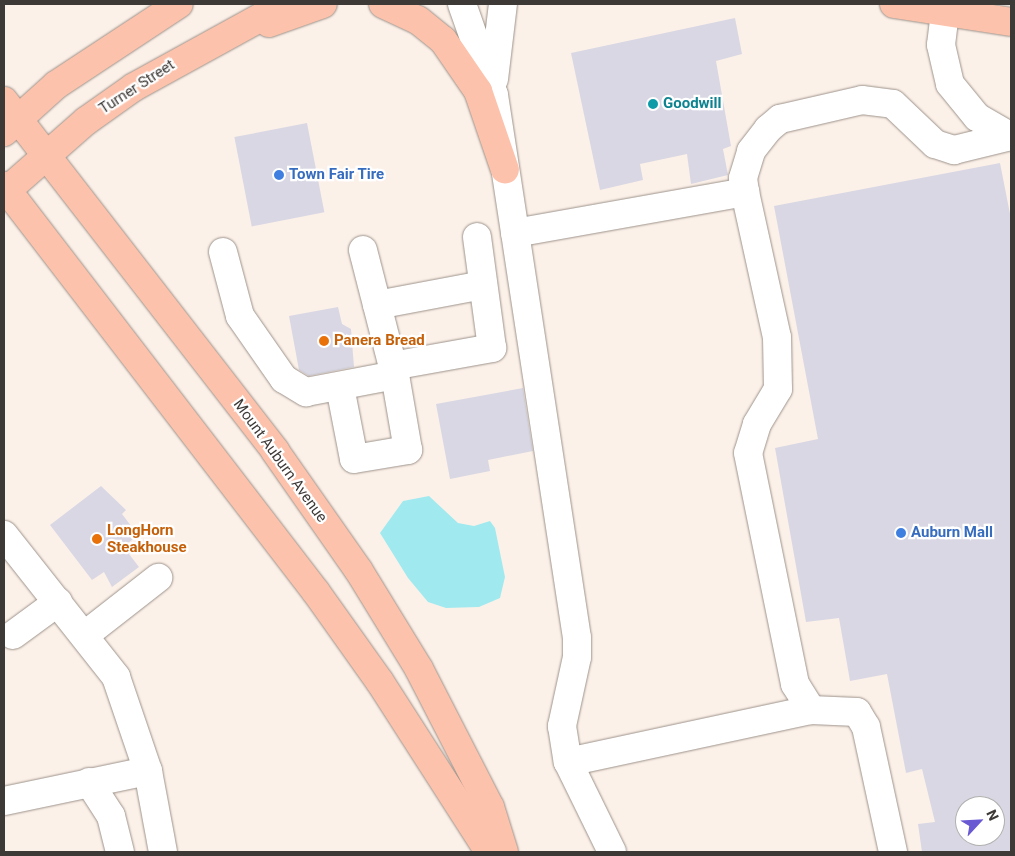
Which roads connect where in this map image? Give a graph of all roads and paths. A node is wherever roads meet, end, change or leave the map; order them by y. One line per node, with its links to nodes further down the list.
1 (179, 4): 12 (main road)
2 (285, 4): 10 (main road, Turner Street)
3 (323, 4): 10 (main road)
4 (383, 4): 15 (main road)
5 (462, 4): 11 (street)
6 (504, 4): 11 (street)
7 (894, 4): 8 (main road)
8 (945, 8): 9 (main road); 13 (street)
9 (1011, 22)
10 (184, 57): 14 (main road, Turner Street)
11 (494, 96): 15 (street)
12 (9, 118): 14 (main road, Mount Auburn Avenue)
13 (1011, 137): 17 (street)
14 (46, 156): 16 (main road, Turner Street); 39 (main road, Mount Auburn Avenue)
15 (505, 170): 18 (street)
16 (5, 190): 38 (main road)
17 (745, 192): 18 (street); 31 (street)
18 (515, 233): 32 (street)
19 (476, 237): 22 (street)
20 (363, 250): 23 (street)
21 (223, 252): 25 (street)
22 (483, 285): 23 (street); 24 (street)
23 (377, 306): 24 (street)
24 (393, 370): 25 (street); 25 (street)
25 (341, 394)
26 (4, 535): 28 (street)
27 (158, 578): 30 (street)
28 (58, 602): 29 (street); 30 (street)
29 (14, 635)
30 (85, 635): 33 (street)
31 (810, 710): 32 (street); 41 (street)
32 (568, 762): 40 (street)
33 (148, 771): 34 (street); 37 (street)
34 (90, 782): 35 (street); 36 (street)
35 (4, 801)
36 (120, 852)
37 (163, 852)
38 (489, 852)
39 (504, 852)
40 (612, 852)
41 (893, 852)

